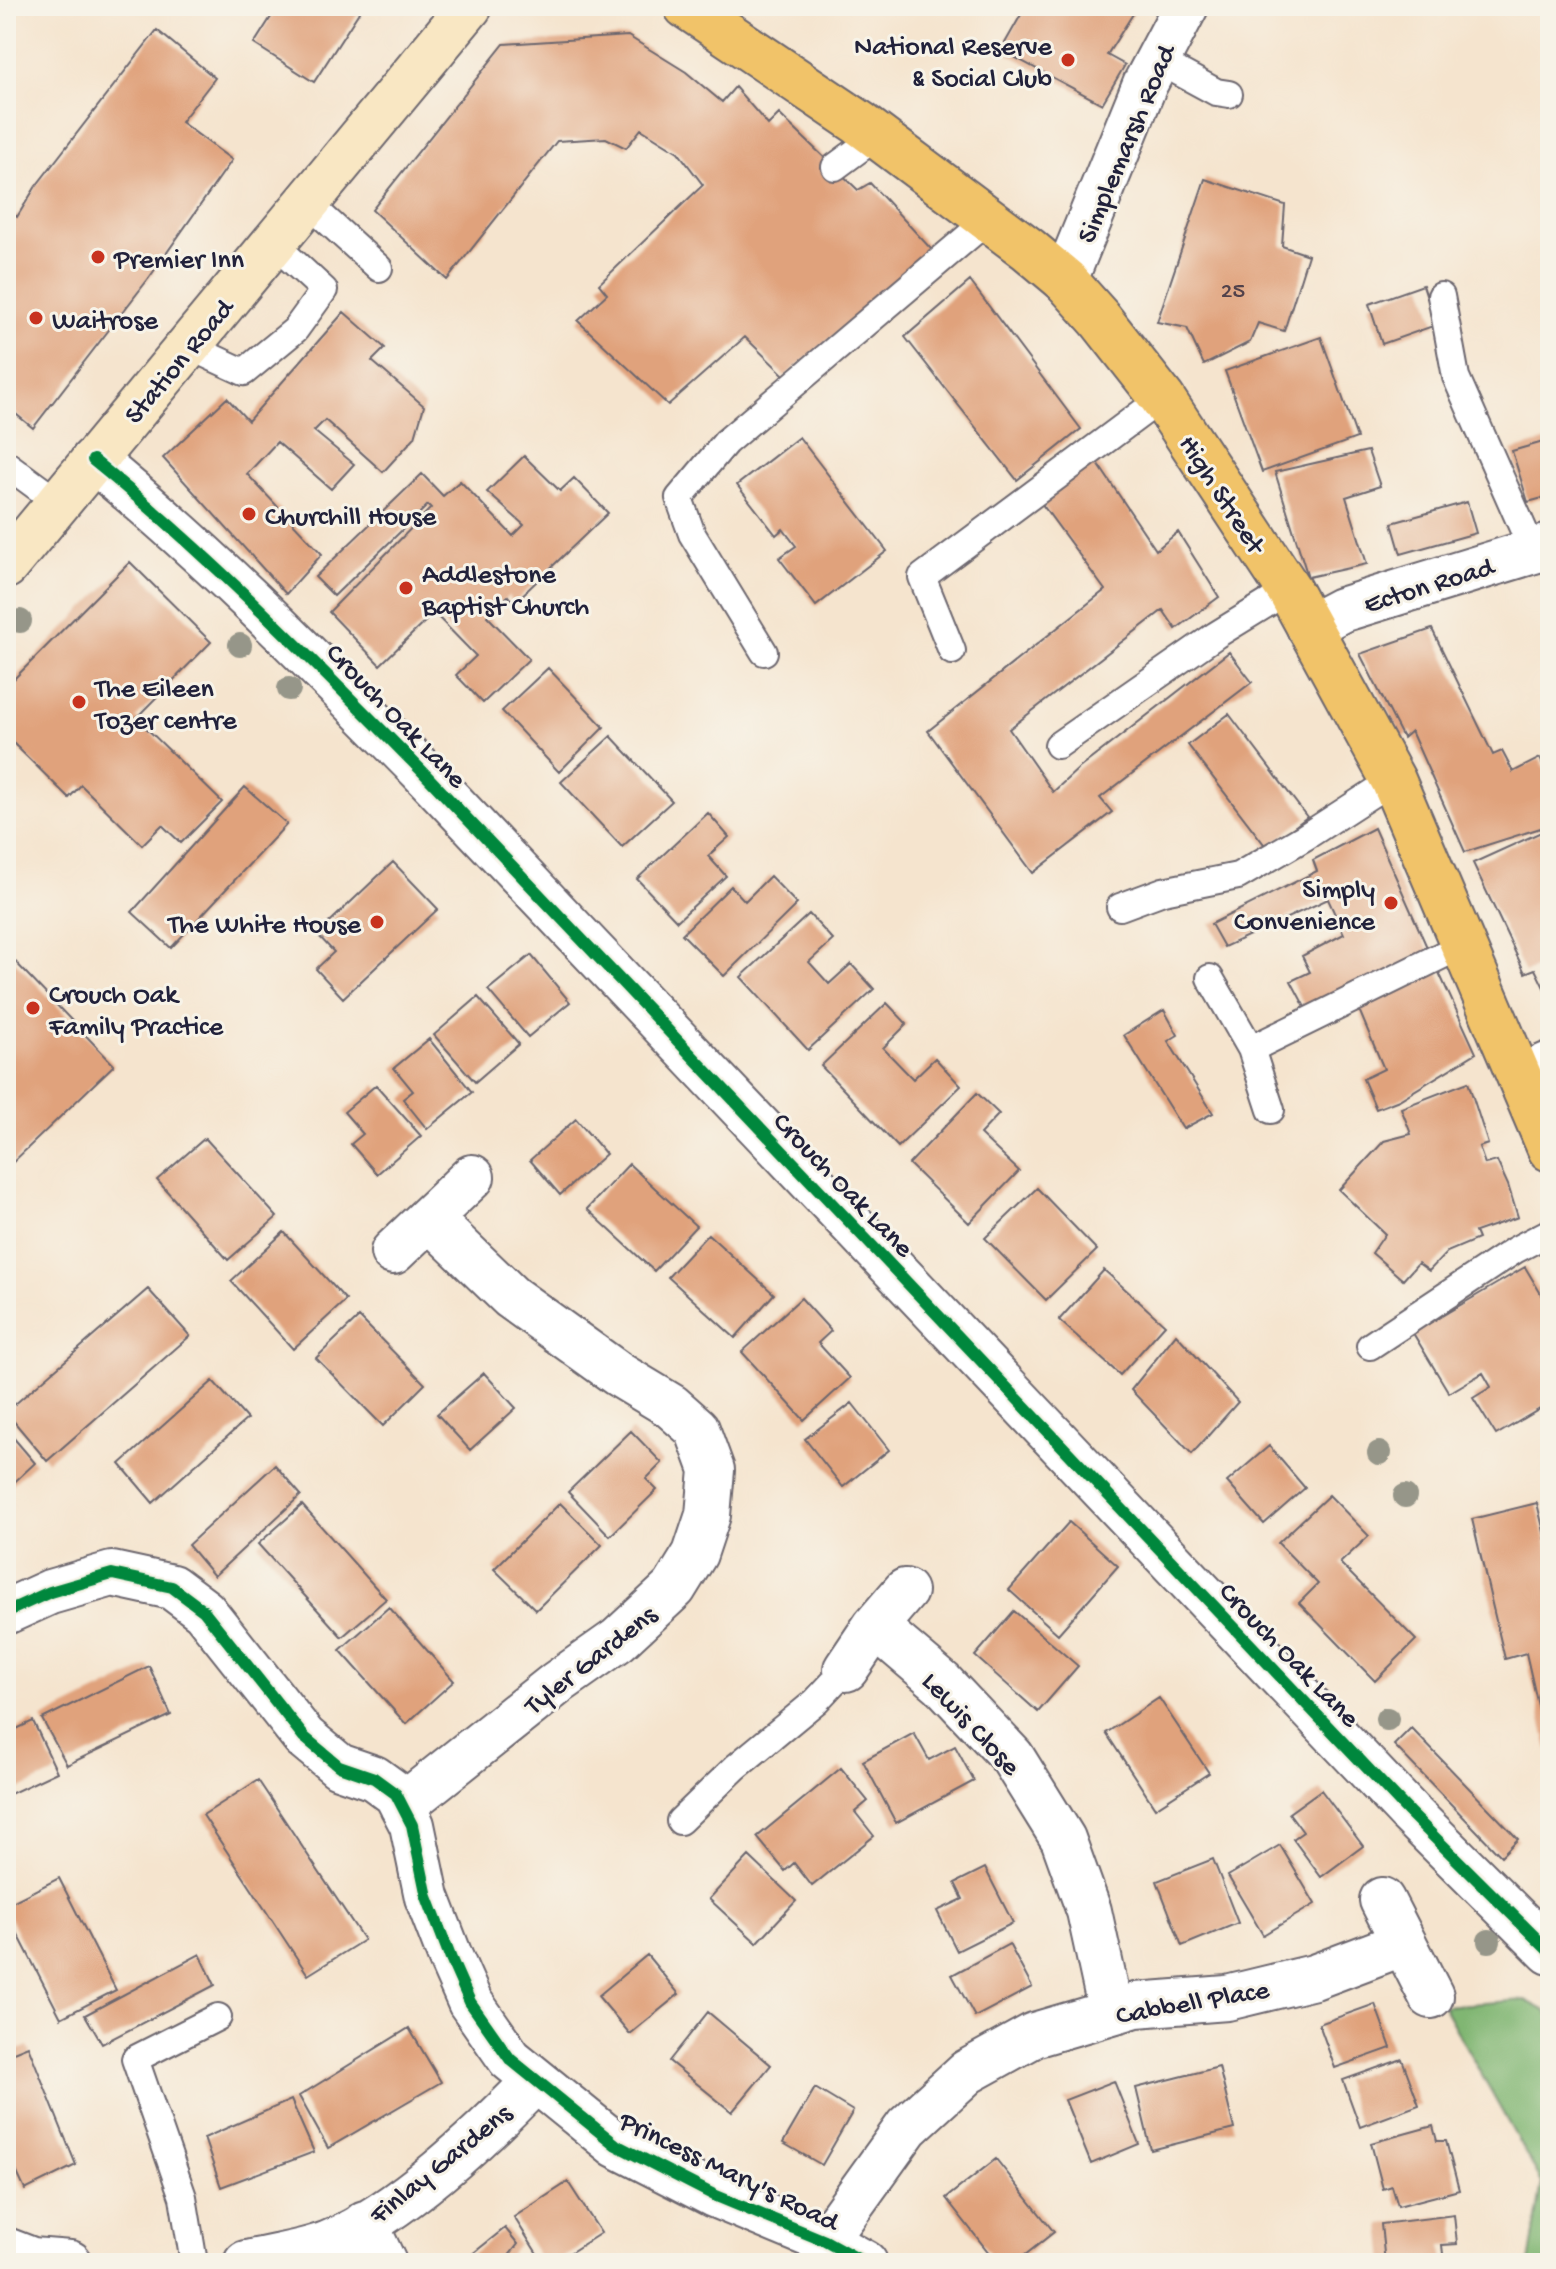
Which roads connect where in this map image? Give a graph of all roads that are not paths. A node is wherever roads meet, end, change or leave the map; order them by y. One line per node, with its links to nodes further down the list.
1 (470, 6): 8 (main road, Station Road)
2 (686, 6): 6 (main road, High Street)
3 (1186, 6): 4 (street, Simplemarsh Road)
4 (1157, 60): 5 (lane); 12 (street, Simplemarsh Road)
5 (1229, 94)
6 (877, 136): 7 (lane); 9 (main road, High Street)
7 (835, 167)
8 (308, 203): 10 (main road, Station Road); 11 (lane)
9 (989, 219): 12 (main road, High Street); 23 (lane)
10 (274, 244): 14 (main road, Station Road); 14 (lane)
11 (379, 268)
12 (1065, 280): 15 (main road, High Street)
13 (1441, 296): 19 (lane)
14 (188, 346): 16 (main road, Station Road)
15 (1162, 398): 21 (main road, High Street); 22 (lane)
16 (93, 460): 18 (main road, Station Road); 46 (street, Crouch Oak Lane)
17 (6, 464): 18 (lane)
18 (59, 503): 20 (main road, Station Road)
19 (1544, 551): 21 (street, Ecton Road)
20 (6, 566)
21 (1299, 609): 24 (lane); 25 (main road, High Street)
22 (952, 651)
23 (764, 652)
24 (1058, 745)
25 (1393, 780): 26 (lane); 27 (main road, High Street)
26 (1120, 907)
27 (1463, 945): 29 (lane); 30 (main road, High Street)
28 (1210, 978): 29 (lane)
29 (1251, 1049): 31 (lane)
30 (1535, 1070): 32 (main road, High Street)
31 (1271, 1110)
32 (1550, 1149)
33 (472, 1177): 34 (street)
34 (429, 1218): 36 (street); 42 (street, Tyler Gardens)
35 (1550, 1232): 37 (lane)
36 (393, 1252)
37 (1370, 1346)
38 (905, 1591): 40 (street)
39 (6, 1612): 42 (street, Princess Mary's Road)
40 (875, 1626): 41 (street); 48 (street, Lewis Close)
41 (846, 1669): 43 (lane)
42 (402, 1806): 50 (street, Princess Mary's Road)
43 (680, 1821)
44 (1382, 1900): 45 (street)
45 (1404, 1943): 47 (street); 48 (street, Cabbell Place)
46 (1550, 1952)
47 (1431, 1996)
48 (1111, 2012): 52 (street, Cabbell Place)
49 (218, 2017): 55 (lane)
50 (535, 2081): 51 (street, Finlay Gardens); 52 (street, Princess Mary's Road)
51 (365, 2223): 56 (street, Finlay Gardens); 57 (street)
52 (825, 2241): 58 (street, Princess Mary's Road)
53 (6, 2250): 54 (street)
54 (70, 2263)
55 (194, 2263)
56 (246, 2263)
57 (384, 2263)
58 (865, 2263)

